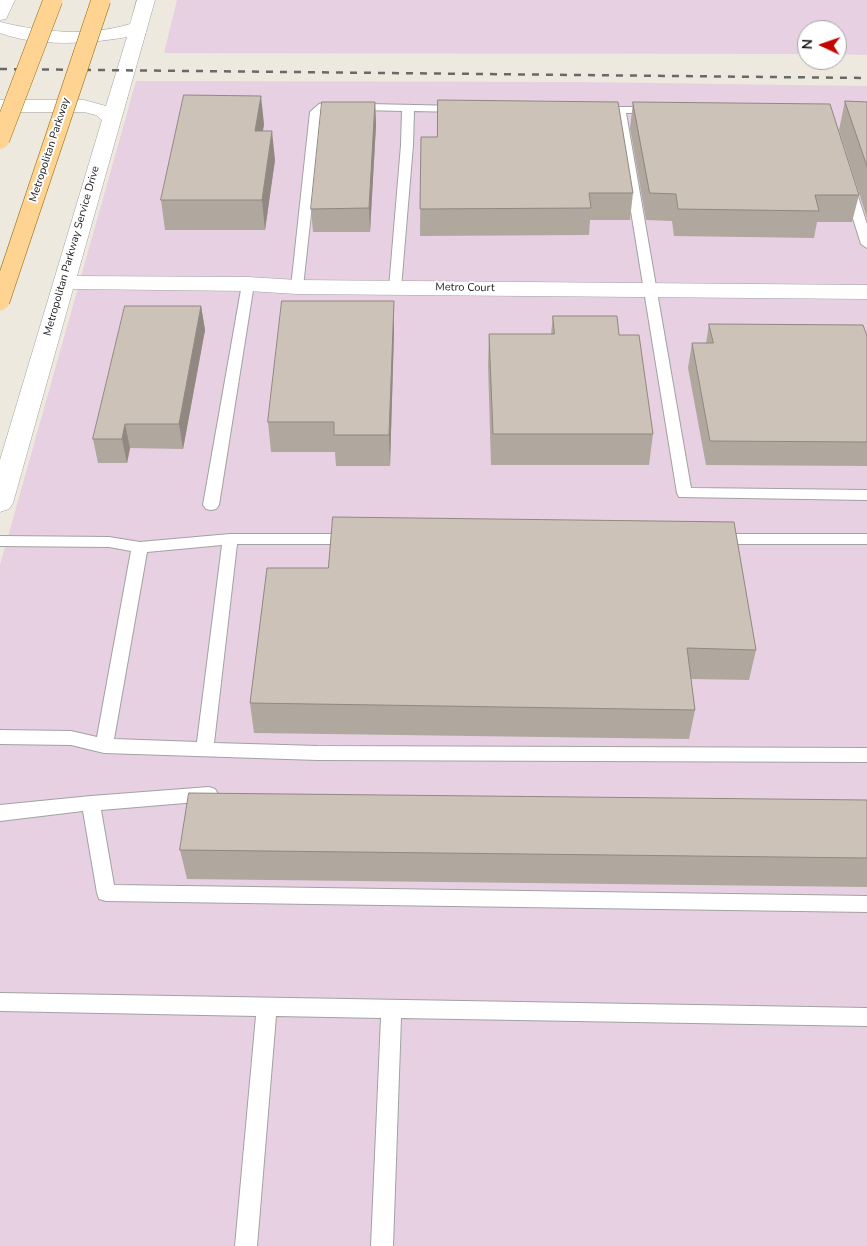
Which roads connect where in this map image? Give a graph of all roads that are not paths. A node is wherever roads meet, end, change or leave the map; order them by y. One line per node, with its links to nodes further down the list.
1 (53, 0): 13 (main road, bridge)
2 (101, 0): 22 (main road, Metropolitan Parkway, bridge)
3 (146, 0): 5 (street, Metropolitan Parkway Service Drive)
4 (1, 13): 5 (street)
5 (137, 28): 12 (street, Metropolitan Parkway Service Drive)
6 (0, 106): 12 (street)
7 (408, 108): 8 (lane); 18 (lane); 19 (lane)
8 (472, 109)
9 (583, 110): 10 (lane)
10 (620, 110): 11 (lane); 20 (lane)
11 (661, 110)
12 (110, 118): 16 (street, Metropolitan Parkway Service Drive)
13 (0, 139)
14 (847, 179): 15 (lane)
15 (867, 244)
16 (63, 282): 17 (street, Metro Court); 24 (street, Metropolitan Parkway Service Drive)
17 (248, 284): 18 (street, Metro Court); 25 (lane)
18 (297, 287): 19 (street, Metro Court)
19 (396, 288): 20 (street, Metro Court)
20 (650, 290): 21 (street, Metro Court); 23 (lane)
21 (867, 292)
22 (0, 301)
23 (867, 495)
24 (0, 503)
25 (212, 505)
26 (369, 539): 29 (lane)
27 (698, 539): 28 (lane)
28 (867, 539)
29 (230, 540): 31 (lane); 34 (lane)
30 (0, 541): 31 (lane)
31 (140, 547): 33 (lane)
32 (0, 737): 33 (lane)
33 (104, 746): 34 (lane)
34 (205, 750): 35 (lane)
35 (867, 755)
36 (231, 795): 37 (lane)
37 (91, 803): 38 (lane); 39 (lane)
38 (0, 813)
39 (867, 904)
40 (0, 1002): 41 (lane)
41 (267, 1006): 42 (lane); 44 (lane)
42 (391, 1009): 43 (lane); 45 (lane)
43 (867, 1017)
44 (246, 1246)
45 (382, 1246)

